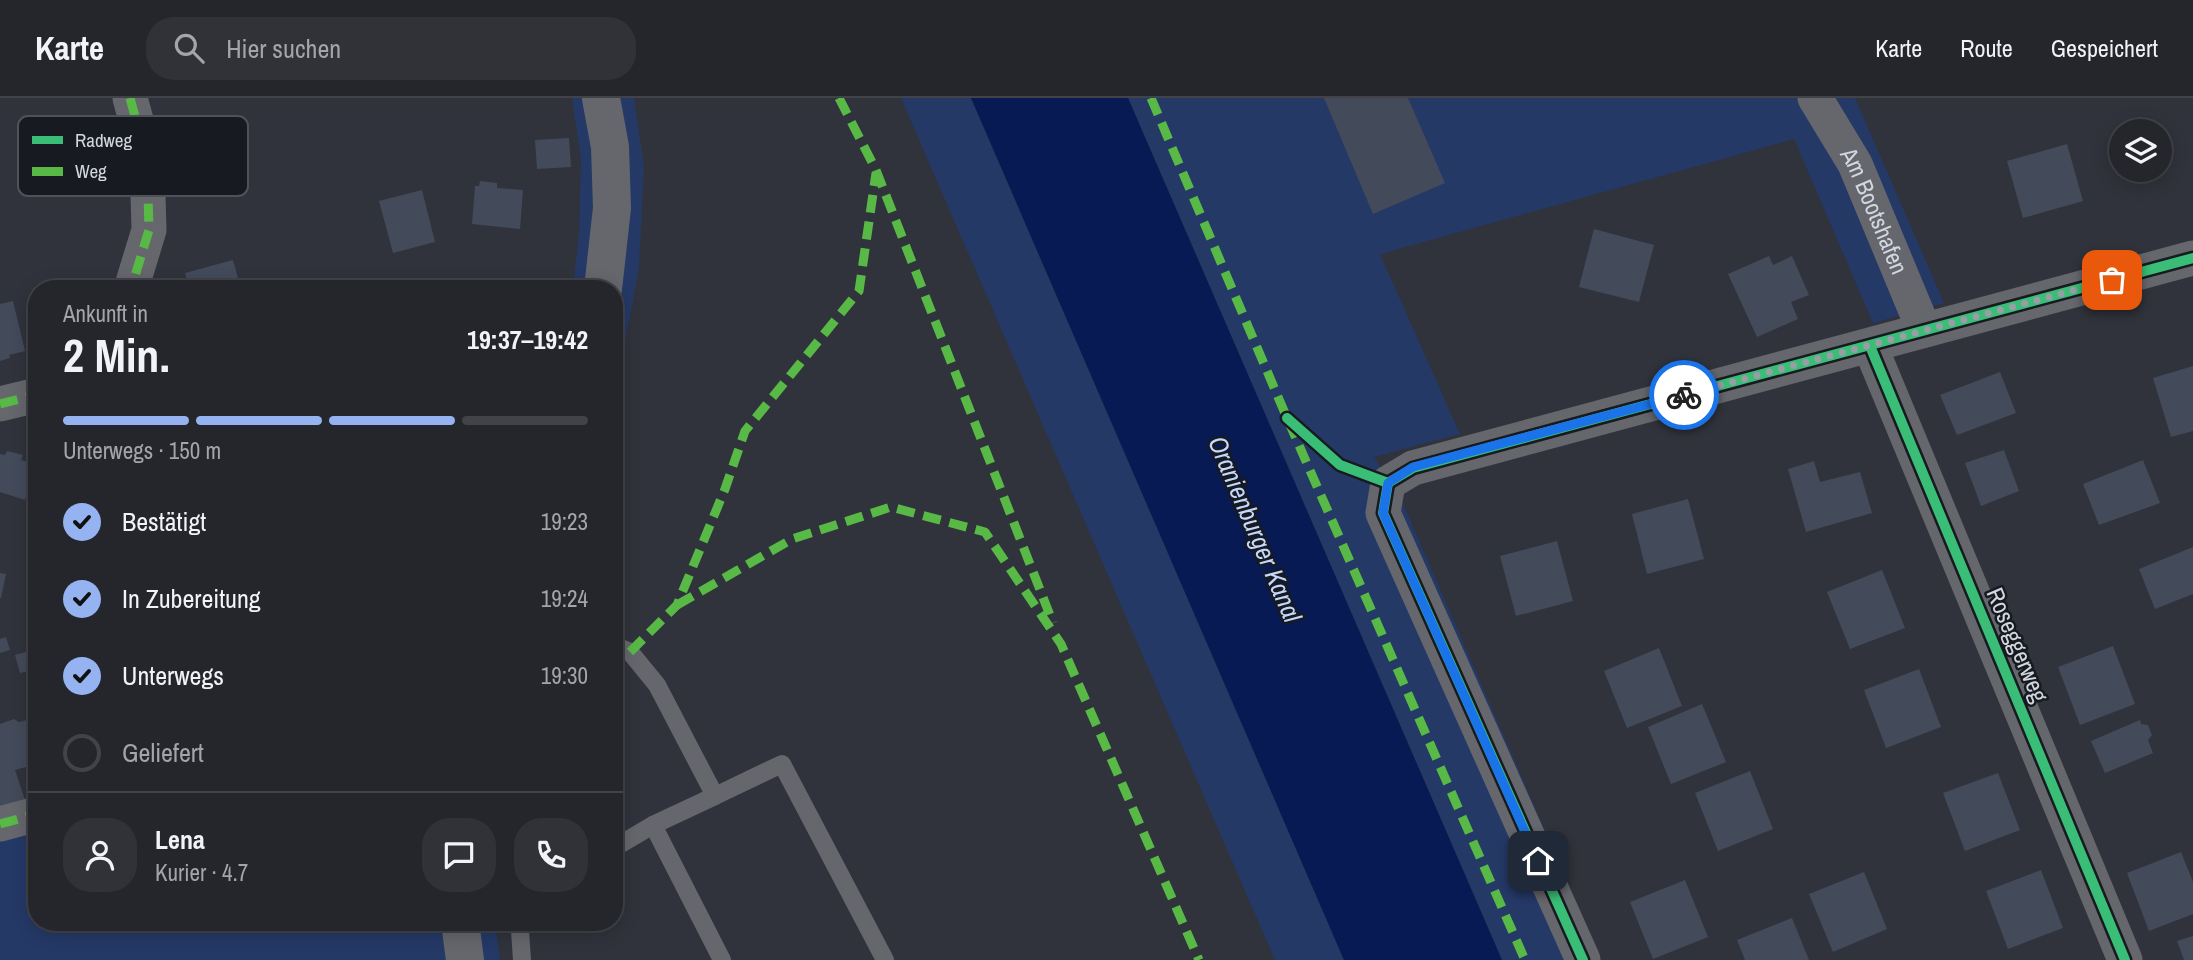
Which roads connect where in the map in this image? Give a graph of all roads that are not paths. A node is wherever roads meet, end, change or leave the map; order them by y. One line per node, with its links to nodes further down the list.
1 (130, 98): 4 (street)
2 (601, 98): 8 (street)
3 (1815, 98): 9 (street, Am Bootshafen)
4 (135, 116)
5 (148, 196): 7 (street)
6 (2193, 258): 9 (street)
7 (134, 280)
8 (604, 280)
9 (1924, 330): 10 (street)
10 (1870, 346): 25 (street); 26 (street, Roseggerweg)
11 (28, 397): 12 (street)
12 (0, 404)
13 (623, 649): 14 (lane)
14 (715, 796): 17 (lane); 24 (lane)
15 (28, 816): 16 (street)
16 (0, 824)
17 (653, 825): 18 (lane); 23 (lane)
18 (623, 843)
19 (461, 931): 21 (street)
20 (520, 931): 22 (lane)
21 (465, 960)
22 (522, 960)
23 (722, 960)
24 (885, 960)
25 (1583, 960)
26 (2125, 960)

